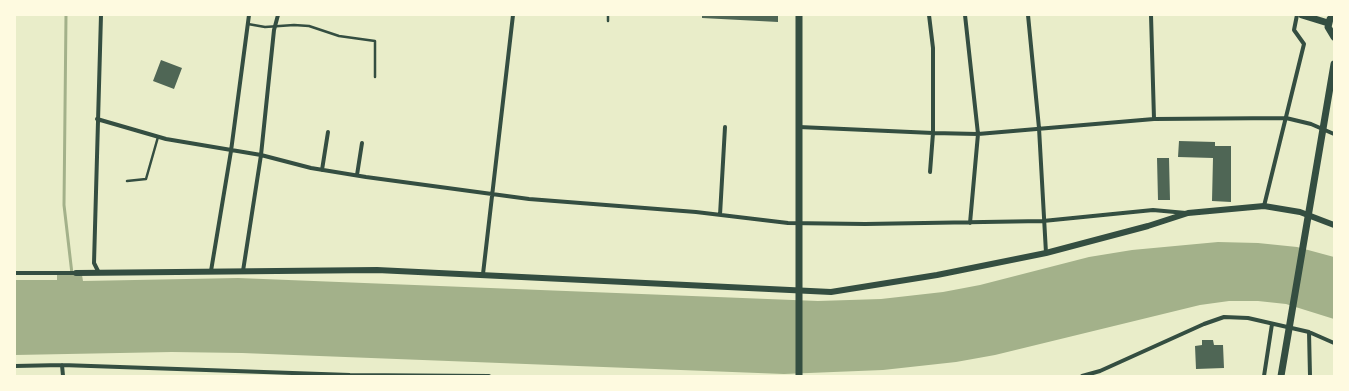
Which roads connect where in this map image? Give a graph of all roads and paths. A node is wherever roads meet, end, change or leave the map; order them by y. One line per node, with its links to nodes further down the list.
1 (101, 15): 22 (street)
2 (249, 15): 16 (street)
3 (278, 15): 17 (street)
4 (513, 15): 39 (street)
5 (608, 15): 14 (lane)
6 (799, 15): 25 (main road)
7 (929, 15): 28 (street)
8 (965, 15): 29 (street)
9 (1028, 15): 26 (street)
10 (1151, 15): 23 (street)
11 (1297, 15): 21 (street)
12 (1302, 15): 15 (main road)
13 (1334, 16): 15 (main road)
14 (608, 21)
15 (1328, 23): 18 (main road)
16 (248, 24): 17 (lane); 33 (street)
17 (275, 26): 20 (lane); 34 (street)
18 (1334, 38)
19 (1334, 64): 70 (main road)
20 (375, 77)
21 (1286, 118): 23 (street); 30 (street); 40 (street)
22 (97, 119): 31 (street); 51 (street)
23 (1154, 119): 26 (street)
24 (725, 127): 42 (street)
25 (799, 127): 28 (street); 67 (main road)
26 (1039, 128): 29 (street); 43 (street)
27 (328, 132): 35 (street)
28 (933, 133): 29 (street); 36 (street)
29 (978, 134): 44 (street)
30 (1334, 134)
31 (158, 137): 33 (street); 38 (lane)
32 (362, 143): 37 (street)
33 (231, 151): 34 (street); 47 (street)
34 (261, 155): 35 (street); 48 (street)
35 (322, 170): 37 (street)
36 (930, 172)
37 (357, 176): 39 (street)
38 (127, 181)
39 (493, 194): 42 (street); 52 (street)
40 (1264, 206): 41 (street); 45 (street)
41 (1188, 213): 43 (street); 46 (street)
42 (720, 215): 44 (street)
43 (1043, 221): 44 (street); 46 (street)
44 (970, 223)
45 (1334, 225)
46 (1046, 253): 52 (street)
47 (211, 271): 48 (street); 51 (street)
48 (242, 271): 52 (street)
49 (15, 273): 50 (street)
50 (76, 273): 51 (street)
51 (99, 273)
52 (483, 274)
53 (1272, 324): 54 (street); 68 (street); 69 (street)
54 (1309, 332): 55 (street); 71 (street)
55 (1334, 343)
56 (62, 365): 57 (street); 58 (street); 64 (street)
57 (15, 366)
58 (192, 370): 59 (street); 65 (street)
59 (227, 374): 60 (street)
60 (311, 374): 61 (street)
61 (350, 375): 62 (street)
62 (401, 375): 63 (street)
63 (453, 375): 66 (street)
64 (63, 376)
65 (193, 376)
66 (489, 376)
67 (800, 376)
68 (1082, 376)
69 (1264, 376)
70 (1281, 376)
71 (1310, 376)

